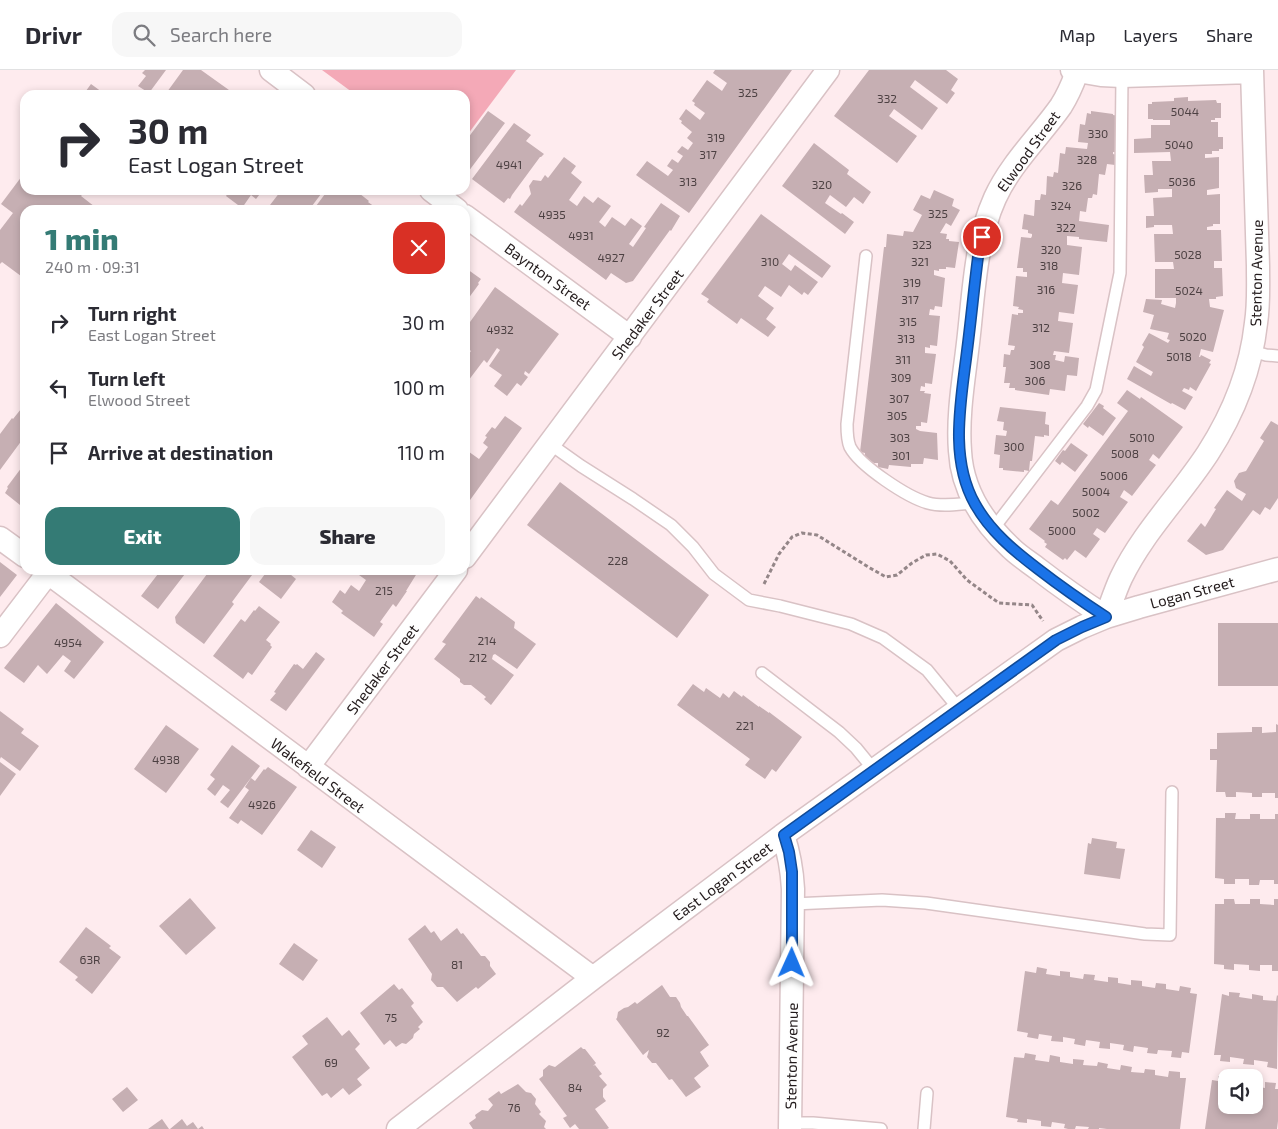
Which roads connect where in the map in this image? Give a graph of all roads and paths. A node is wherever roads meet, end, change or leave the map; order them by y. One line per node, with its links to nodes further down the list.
1 (271, 70): 6 (street)
2 (828, 70): 11 (street, Shedaker Street)
3 (1075, 71): 5 (street); 15 (street, Elwood Street)
4 (1252, 71): 5 (street); 12 (street, Stenton Avenue)
5 (1122, 76): 16 (lane)
6 (297, 90)
7 (436, 195): 8 (street, Baynton Street)
8 (447, 205)
9 (470, 225): 11 (street, Baynton Street)
10 (866, 256): 15 (lane)
11 (630, 337): 14 (street, Shedaker Street)
12 (1252, 351): 13 (lane); 25 (street, Stenton Avenue)
13 (1278, 356)
14 (550, 444): 18 (street, Shedaker Street); 24 (lane)
15 (974, 503): 16 (street, Elwood Street)
16 (993, 529): 25 (street, Elwood Street)
17 (0, 538): 19 (street)
18 (470, 551)
19 (20, 552)
20 (1278, 569): 25 (street, Logan Street)
21 (43, 575): 26 (street)
22 (51, 575): 30 (street, Wakefield Street)
23 (452, 575): 30 (street, Shedaker Street)
24 (749, 600): 27 (path); 29 (lane)
25 (1106, 617): 27 (street, East Logan Street)
26 (0, 636)
27 (1056, 640): 29 (street, East Logan Street)
28 (762, 673): 31 (lane)
29 (959, 709): 31 (street, East Logan Street)
30 (308, 767): 35 (street, Wakefield Street)
31 (874, 770): 33 (street, East Logan Street)
32 (1172, 792): 34 (lane)
33 (784, 835): 34 (street, Stenton Avenue); 35 (street, East Logan Street)
34 (793, 904): 37 (street, Stenton Avenue)
35 (593, 978): 38 (street, East Logan Street)
36 (926, 1093): 40 (lane)
37 (790, 1126): 39 (lane)
38 (398, 1129)
39 (881, 1129)
40 (924, 1129)

